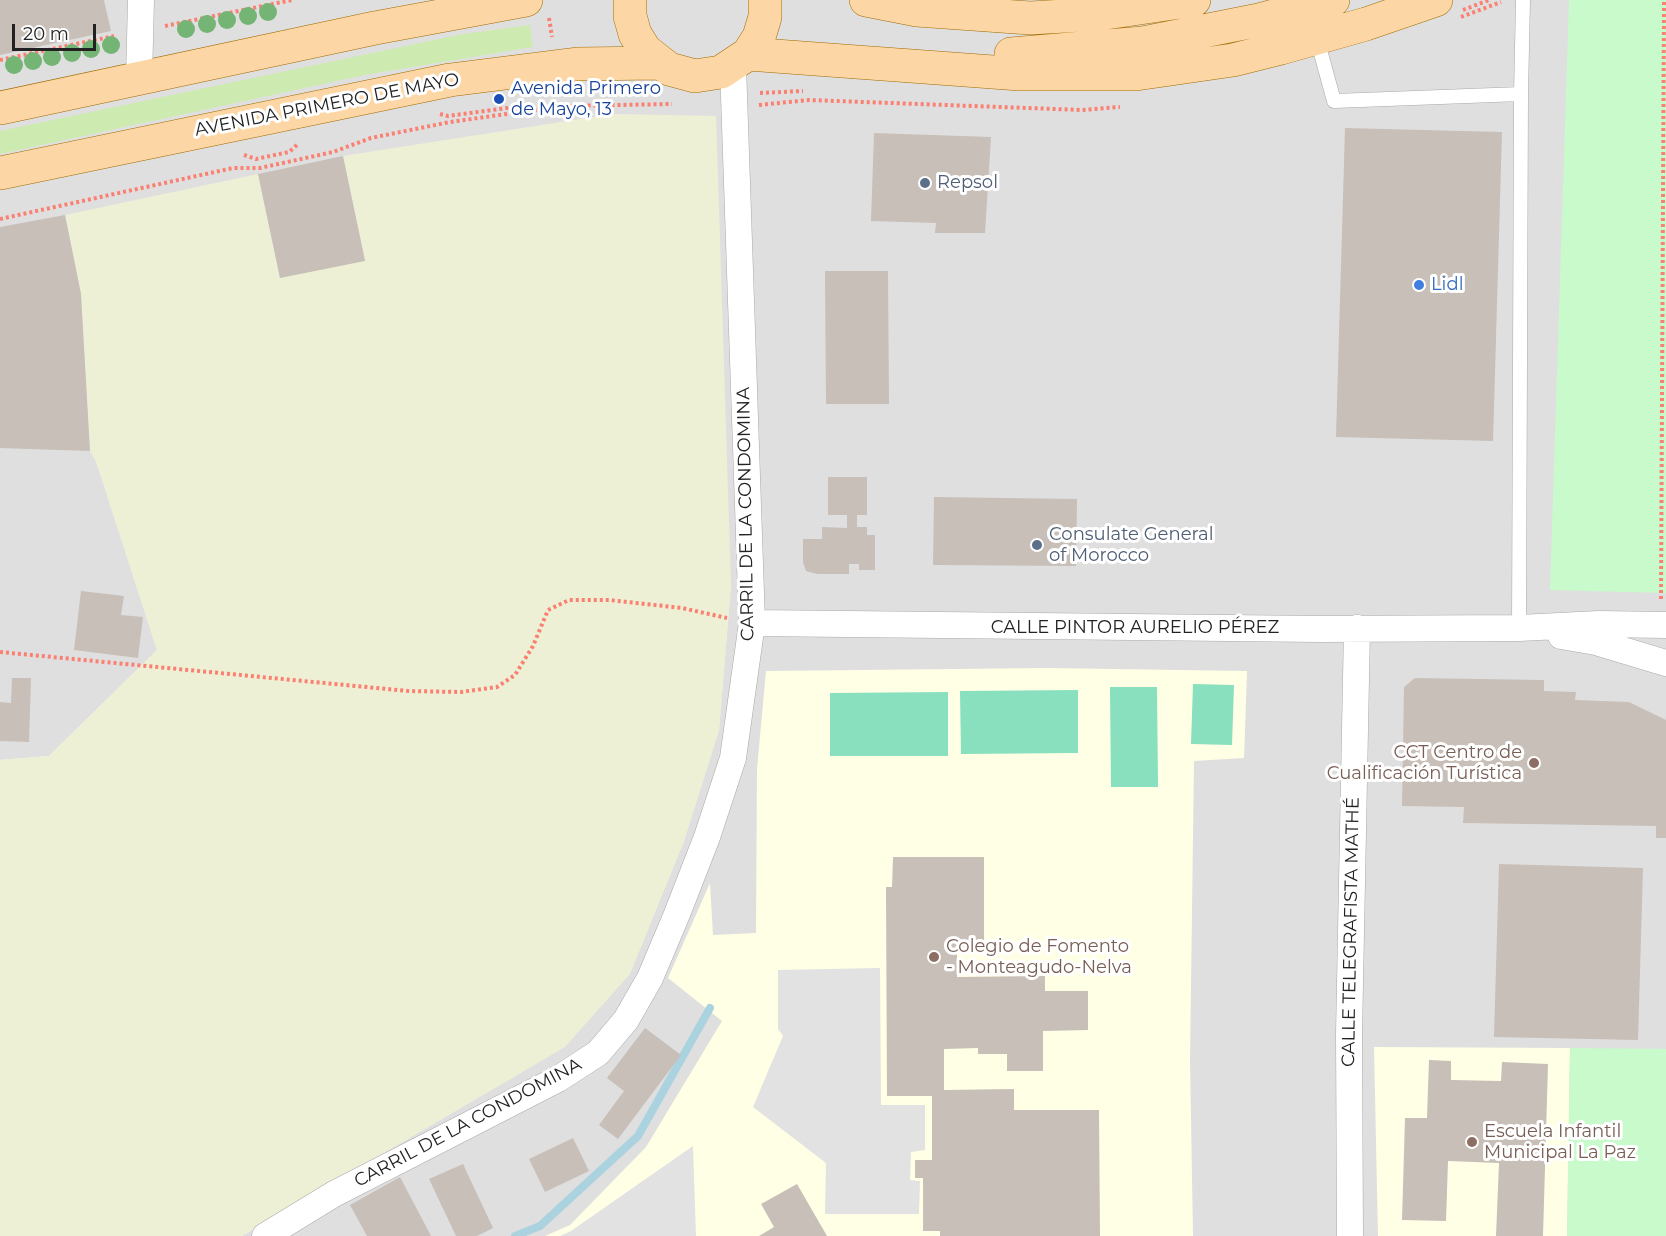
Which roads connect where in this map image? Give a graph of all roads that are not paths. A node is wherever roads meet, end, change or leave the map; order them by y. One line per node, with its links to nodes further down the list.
1 (141, 0): 14 (street)
2 (526, 0): 14 (main road)
3 (630, 0): 13 (main road)
4 (765, 0): 12 (main road)
5 (866, 0): 6 (main road)
6 (1194, 0)
7 (1333, 0): 11 (main road)
8 (1436, 0): 10 (main road)
9 (1524, 0): 15 (lane)
10 (1317, 39): 11 (main road); 15 (lane)
11 (823, 57): 12 (main road)
12 (740, 60): 13 (main road); 18 (street, CARRIL DE LA CONDOMINA)
13 (658, 63): 17 (main road, AVENIDA PRIMERO DE MAYO)
14 (139, 79): 16 (main road)
15 (1521, 94): 21 (lane)
16 (0, 108)
17 (0, 173)
18 (752, 624): 20 (street, CALLE PINTOR AURELIO PÉREZ); 23 (street, CARRIL DE LA CONDOMINA)
19 (1666, 625): 21 (street, CALLE PINTOR AURELIO PÉREZ)
20 (1357, 628): 21 (street, CALLE PINTOR AURELIO PÉREZ); 24 (street, CALLE TELEGRAFISTA MATHÉ)
21 (1519, 628): 22 (street, CALLE PINTOR AURELIO PÉREZ)
22 (1666, 663)
23 (265, 1236)
24 (1350, 1236)

